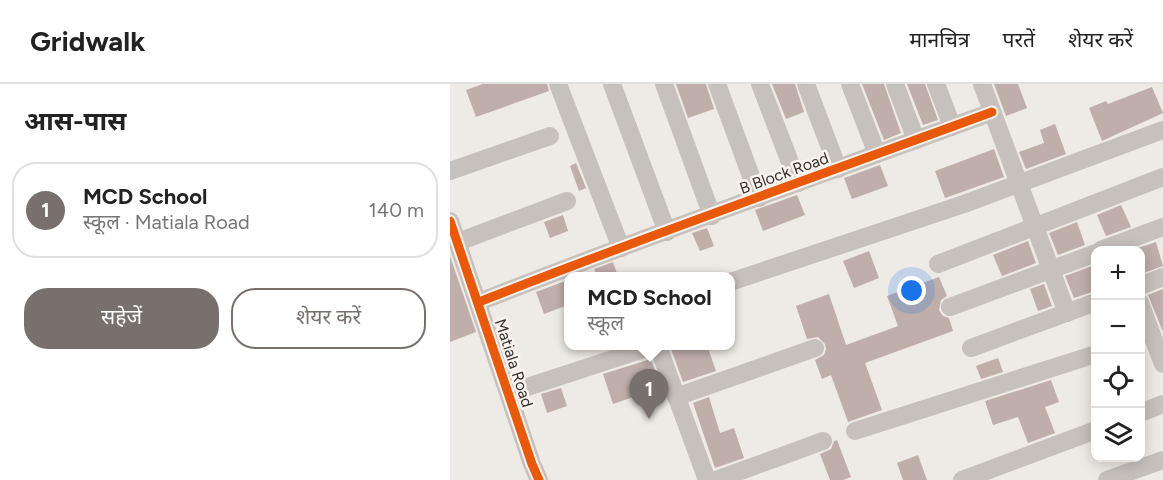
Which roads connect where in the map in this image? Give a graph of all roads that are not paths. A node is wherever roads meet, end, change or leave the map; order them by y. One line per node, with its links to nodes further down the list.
1 (558, 84): 30 (street)
2 (612, 84): 28 (street)
3 (664, 84): 24 (street)
4 (717, 84): 22 (street)
5 (760, 84): 20 (street)
6 (806, 84): 17 (street)
7 (850, 84): 16 (street)
8 (895, 84): 15 (street)
9 (936, 84): 12 (street)
10 (982, 84): 11 (street)
11 (992, 112): 12 (street, B Block Road); 21 (street)
12 (952, 126): 15 (street, B Block Road)
13 (1163, 130): 21 (street)
14 (550, 136): 18 (street)
15 (916, 140): 16 (street, B Block Road)
16 (877, 154): 17 (street, B Block Road)
17 (838, 168): 20 (street, B Block Road)
18 (450, 171)
19 (1163, 177): 26 (street)
20 (798, 183): 22 (street, B Block Road)
21 (1018, 183): 26 (street); 36 (street)
22 (759, 198): 24 (street, B Block Road)
23 (567, 201): 31 (street)
24 (712, 216): 28 (street, B Block Road)
25 (450, 221): 31 (street, Matiala Road)
26 (1034, 225): 33 (street); 34 (street)
27 (1163, 227): 29 (street)
28 (667, 232): 30 (street, B Block Road)
29 (1112, 246)
30 (621, 248): 38 (street, B Block Road)
31 (457, 253): 38 (street, Matiala Road)
32 (1091, 255): 34 (street)
33 (938, 264)
34 (1051, 270): 40 (street); 41 (street)
35 (1163, 277): 37 (street)
36 (735, 280)
37 (1145, 284)
38 (478, 302): 49 (street, Matiala Road)
39 (1091, 304): 41 (street)
40 (950, 307)
41 (1067, 313): 44 (street)
42 (1147, 337): 48 (street)
43 (815, 348): 50 (street)
44 (971, 348)
45 (640, 350): 49 (street)
46 (657, 350): 50 (street)
47 (1091, 355): 53 (street)
48 (1163, 364)
49 (508, 393): 57 (street, Matiala Road)
50 (676, 397): 58 (street)
51 (1163, 404): 52 (street)
52 (1145, 411)
53 (855, 431)
54 (1091, 432): 60 (street)
55 (823, 441): 59 (street)
56 (1163, 460): 61 (street)
57 (539, 480)
58 (707, 480)
59 (716, 480)
60 (962, 480)
61 (1107, 480)

